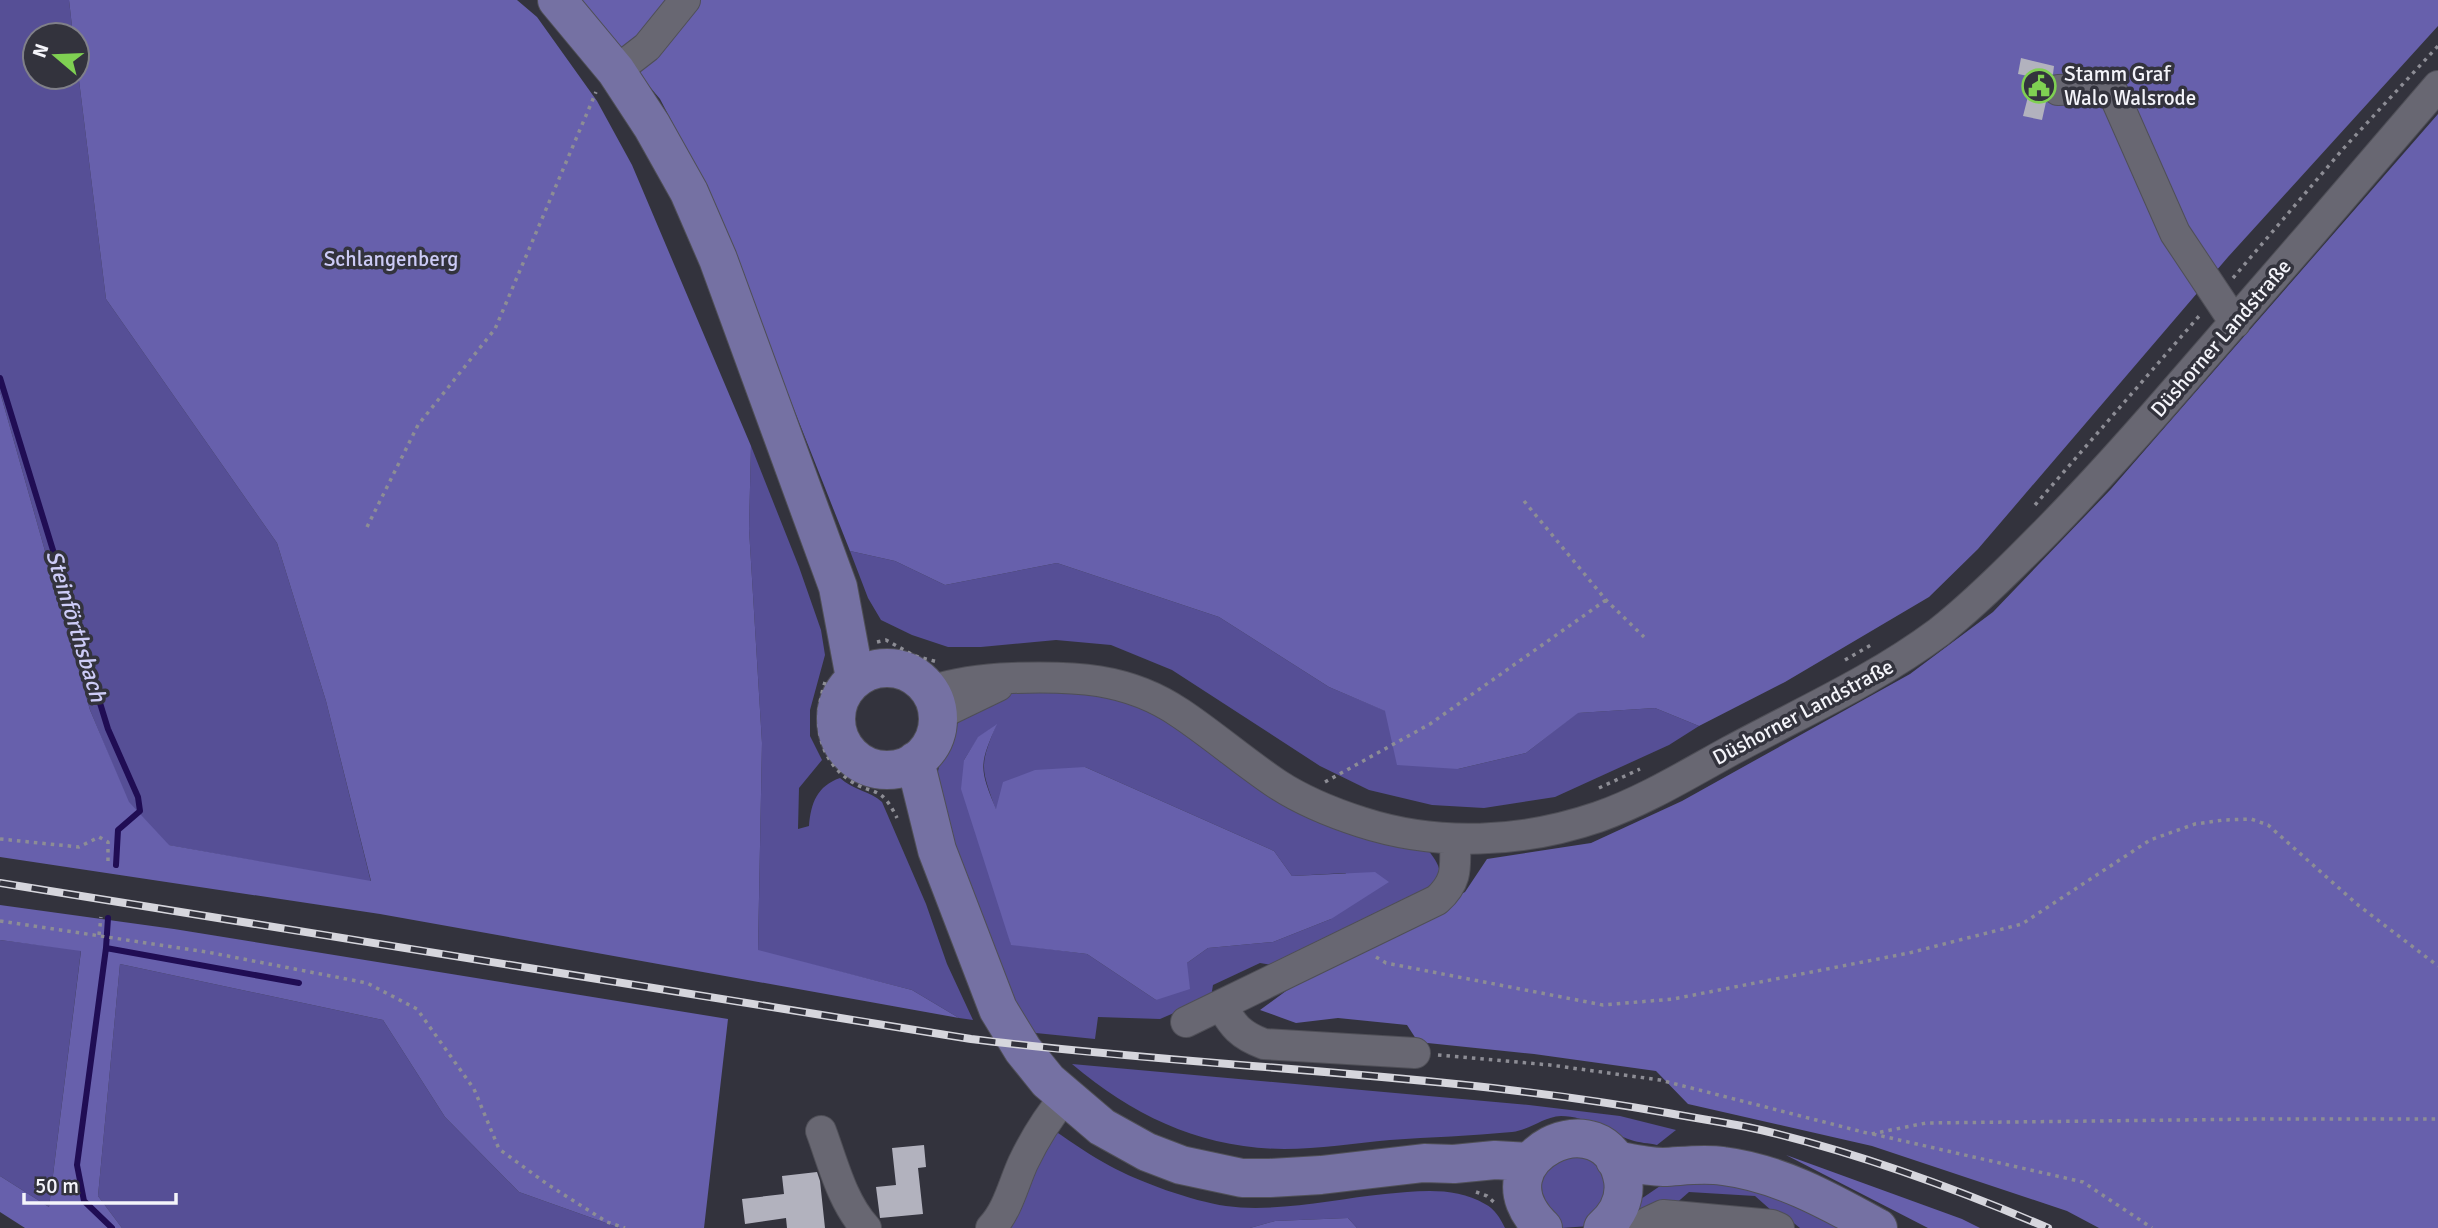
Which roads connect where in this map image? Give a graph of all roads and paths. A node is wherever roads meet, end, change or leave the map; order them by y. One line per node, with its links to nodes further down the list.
1 (557, 0): 4 (main road)
2 (685, 0): 4 (street)
3 (2438, 46): 7 (path)
4 (608, 77): 11 (path); 16 (main road)
5 (2438, 86): 8 (street, Düshorner Landstraße)
6 (2058, 90): 7 (street)
7 (2216, 297): 8 (street); 10 (path)
8 (2235, 323): 23 (street, Düshorner Landstraße)
9 (1524, 501): 12 (path)
10 (2030, 510)
11 (367, 527)
12 (1606, 600): 13 (path); 20 (path)
13 (1644, 637)
14 (1880, 640): 15 (path)
15 (1844, 661)
16 (871, 663): 17 (main road); 17 (path); 18 (main road)
17 (936, 689): 18 (main road); 23 (street, Düshorner Landstraße)
18 (904, 766): 33 (main road)
19 (1640, 769): 21 (path)
20 (1331, 788)
21 (1592, 791)
22 (0, 839): 24 (path)
23 (1455, 839): 28 (street)
24 (108, 863)
25 (101, 917): 27 (path)
26 (0, 921): 27 (path)
27 (99, 935): 39 (path)
28 (1352, 943): 29 (path); 30 (street)
29 (2438, 966)
30 (1221, 1005): 31 (street); 32 (street)
31 (1186, 1021)
32 (1415, 1053): 36 (path)
33 (1065, 1097): 38 (main road); 41 (street)
34 (2438, 1119): 36 (path)
35 (821, 1131): 40 (street)
36 (1871, 1134): 46 (path)
37 (1619, 1178): 38 (main road); 42 (main road); 45 (main road)
38 (1532, 1206)
39 (625, 1228)
40 (866, 1228)
41 (990, 1228)
42 (1603, 1228)
43 (1643, 1228): 44 (street)
44 (1779, 1228)
45 (1878, 1228)
46 (2152, 1228)

